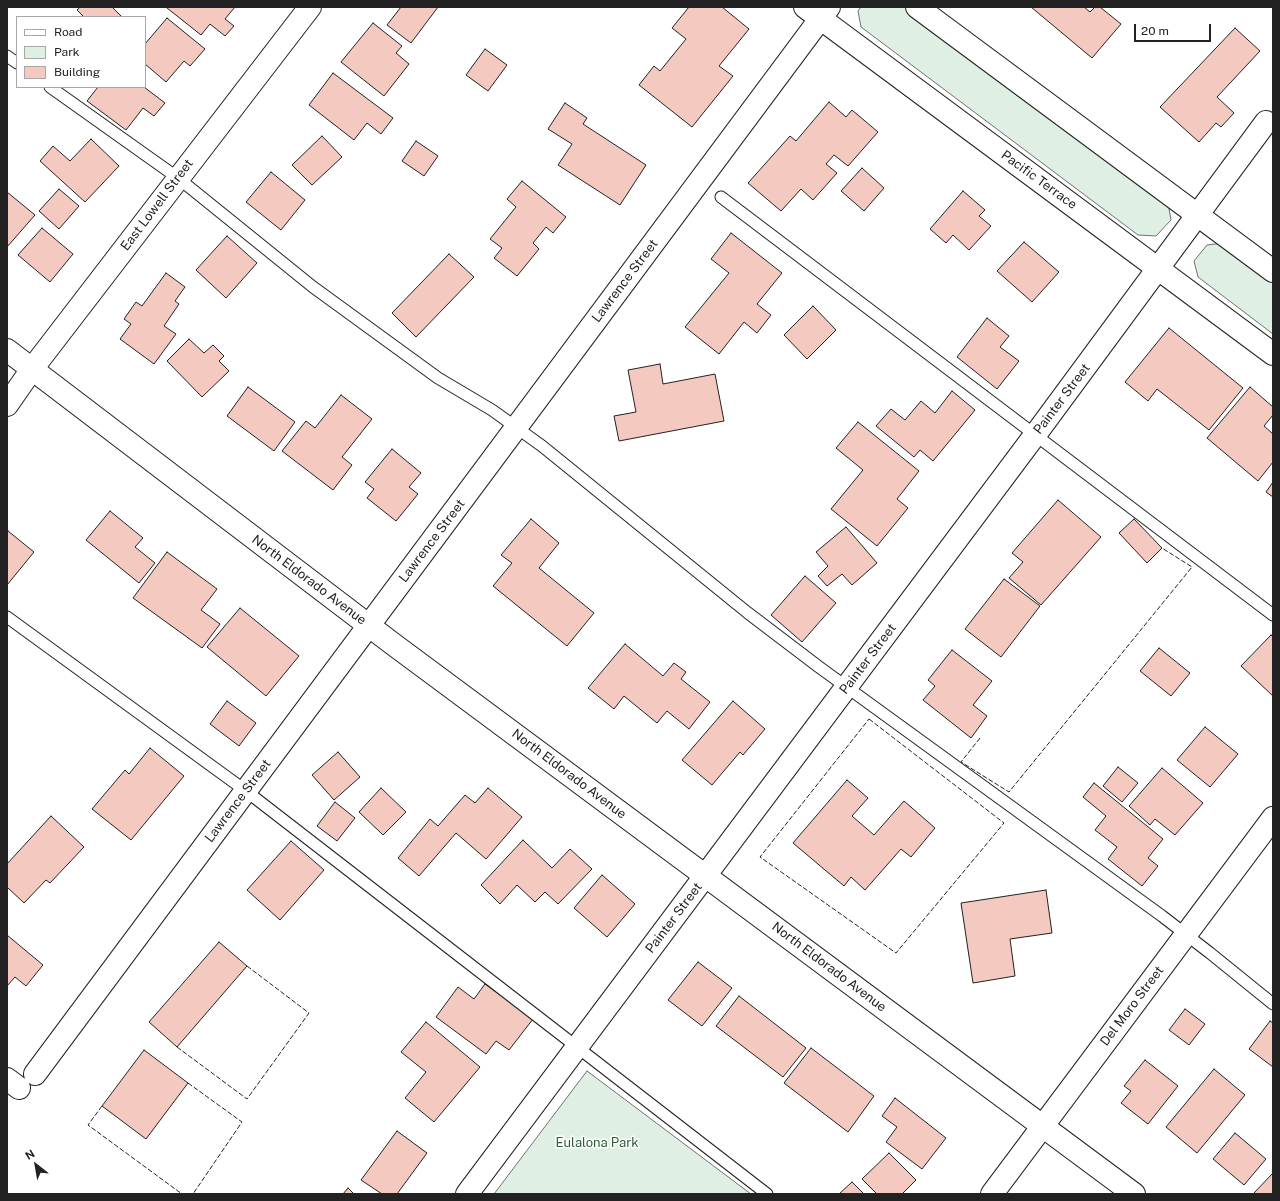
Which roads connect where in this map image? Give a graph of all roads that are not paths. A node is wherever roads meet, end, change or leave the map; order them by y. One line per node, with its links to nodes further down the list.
1 (310, 7): 8 (street, East Lowell Street)
2 (917, 7): 10 (street)
3 (818, 11): 11 (street, Pacific Terrace); 17 (street, Lawrence Street)
4 (7, 56): 5 (lane)
5 (16, 63)
6 (51, 88): 8 (lane)
7 (1266, 122): 10 (street, Painter Street)
8 (178, 178): 15 (street, East Lowell Street); 17 (lane)
9 (720, 197): 18 (lane)
10 (1197, 215): 11 (street, Painter Street); 12 (street)
11 (1159, 268): 14 (street, Pacific Terrace); 18 (street, Painter Street)
12 (1273, 271)
13 (7, 350): 15 (street, North Eldorado Avenue)
14 (1273, 354)
15 (32, 369): 16 (street, East Lowell Street); 21 (street, North Eldorado Avenue)
16 (7, 405)
17 (516, 428): 21 (street, Lawrence Street); 22 (lane)
18 (1035, 435): 19 (lane); 22 (street, Painter Street)
19 (1273, 615)
20 (7, 616): 23 (lane)
21 (369, 626): 23 (street, Lawrence Street); 25 (street, North Eldorado Avenue)
22 (848, 686): 25 (street, Painter Street); 26 (lane)
23 (246, 791): 28 (lane); 29 (street, Lawrence Street)
24 (1273, 818): 26 (street, Del Moro Street)
25 (706, 876): 28 (street, Painter Street); 30 (street, North Eldorado Avenue)
26 (1186, 935): 27 (lane); 30 (street, Del Moro Street)
27 (1273, 1004)
28 (578, 1047): 31 (street, Painter Street); 32 (lane)
29 (20, 1080)
30 (1043, 1126): 33 (street, Del Moro Street); 34 (street, North Eldorado Avenue)
31 (467, 1194)
32 (767, 1194)
33 (992, 1194)
34 (1134, 1194)

